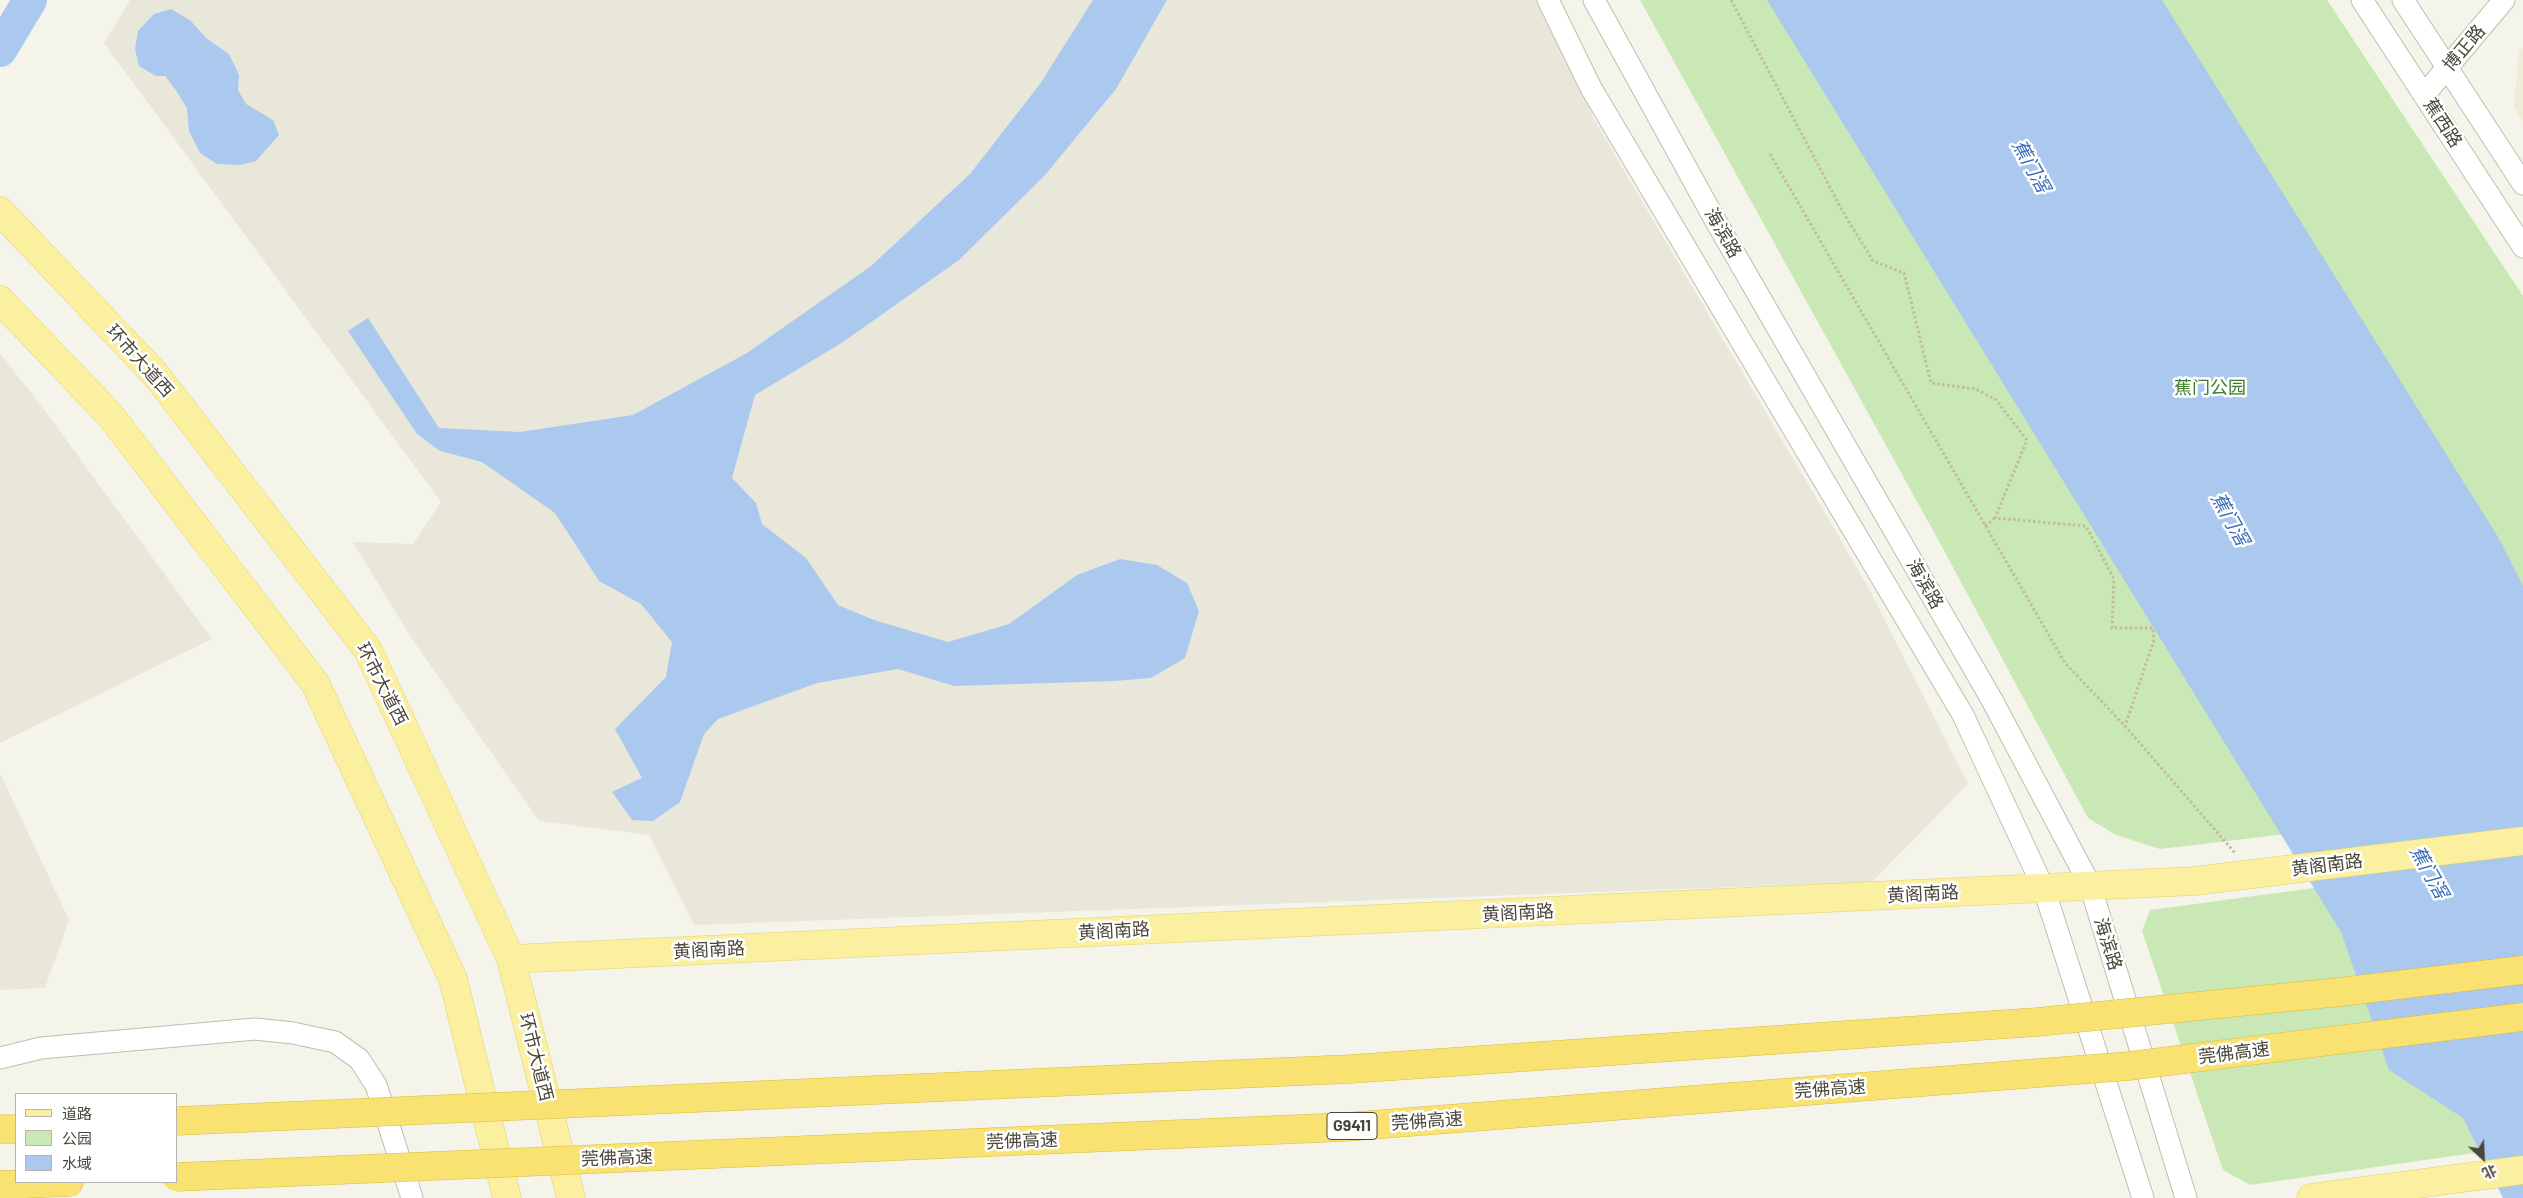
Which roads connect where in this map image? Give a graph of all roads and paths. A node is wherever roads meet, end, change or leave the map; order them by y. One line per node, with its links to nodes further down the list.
1 (1548, 0): 20 (street)
2 (1594, 0): 19 (street, 海滨路)
3 (1731, 0): 14 (path)
4 (2362, 0): 8 (street, 蕉西路)
5 (2403, 0): 7 (street, 蕉西路)
6 (2504, 0): 7 (street, 博正路)
7 (2447, 68): 8 (street, 博正路); 10 (street, 蕉西路)
8 (2424, 95): 12 (street, 蕉西路)
9 (1770, 154): 15 (path)
10 (2523, 184)
11 (0, 211): 21 (main road, 环市大道西)
12 (2523, 247)
13 (0, 300): 33 (main road)
14 (1995, 518): 15 (path); 16 (path)
15 (1985, 526): 16 (path)
16 (2125, 726): 18 (path)
17 (2523, 842): 19 (main road, 黄阁南路)
18 (2236, 853)
19 (2090, 885): 20 (main road, 黄阁南路); 36 (street, 海滨路)
20 (2044, 889): 21 (main road, 黄阁南路); 35 (street)
21 (512, 959): 34 (main road, 环市大道西)
22 (2523, 970): 25 (highway, bridge)
23 (2523, 1017): 29 (highway, 莞佛高速 / G9411, bridge)
24 (0, 1058): 32 (street)
25 (178, 1121)
26 (15, 1128): 27 (highway)
27 (0, 1129)
28 (2523, 1170): 37 (main road)
29 (178, 1177)
30 (46, 1183): 31 (highway)
31 (0, 1185)
32 (412, 1198)
33 (508, 1198)
34 (571, 1198)
35 (2142, 1198)
36 (2186, 1198)
37 (2311, 1198)

